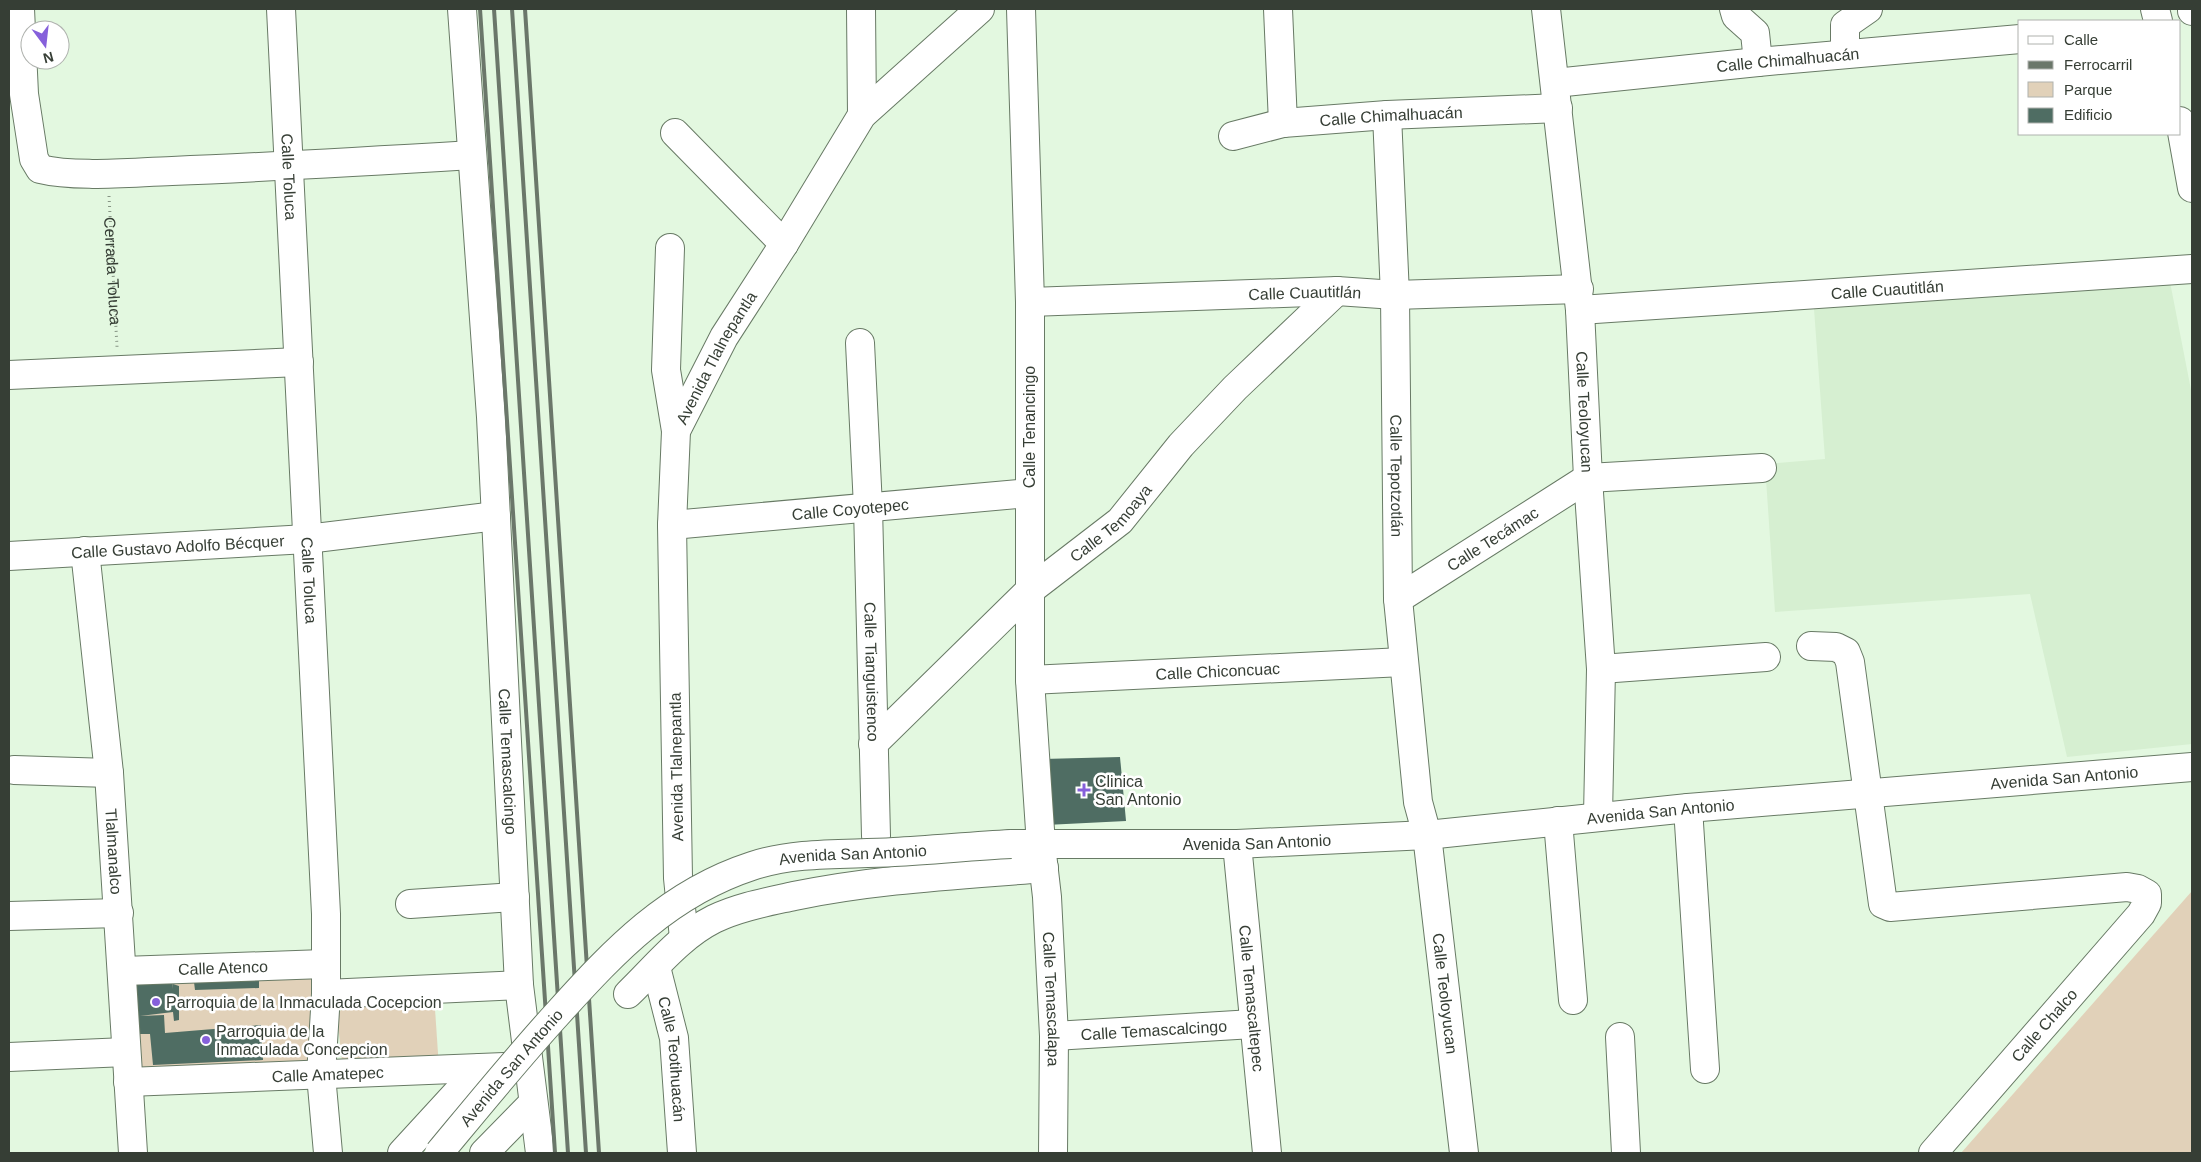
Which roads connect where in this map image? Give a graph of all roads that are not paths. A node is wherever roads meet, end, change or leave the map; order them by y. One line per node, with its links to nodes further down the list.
1 (20, 9): 22 (street)
2 (281, 9): 22 (street, Calle Toluca)
3 (462, 9): 21 (street, Calle Temascalcingo)
4 (861, 9): 15 (street)
5 (980, 9): 15 (street, Avenida Tlalnepantla)
6 (1021, 9): 30 (street, Calle Tenancingo)
7 (1278, 9): 17 (street)
8 (1546, 9): 14 (street, Calle Teoloyucan)
9 (1734, 9): 13 (street)
10 (1868, 9): 12 (street)
11 (2018, 38): 12 (street, Calle Chimalhuacán)
12 (1845, 54): 13 (street, Calle Chimalhuacán)
13 (1758, 62): 14 (street, Calle Chimalhuacán)
14 (1557, 96): 16 (street, Calle Chimalhuacán); 29 (street, Calle Teoloyucan)
15 (862, 115): 24 (street, Avenida Tlalnepantla)
16 (1387, 115): 17 (street, Calle Chimalhuacán); 28 (street, Calle Tepotzotlán)
17 (1283, 123): 20 (street, Calle Chimalhuacán)
18 (2181, 127): 23 (street)
19 (675, 133): 24 (street)
20 (1234, 136)
21 (472, 155): 22 (street); 39 (street, Calle Temascalcingo)
22 (288, 167): 32 (street, Calle Toluca)
23 (2192, 188)
24 (784, 244): 34 (street, Avenida Tlalnepantla)
25 (670, 248): 34 (street)
26 (2192, 269): 29 (street, Calle Cuautitlán)
27 (1337, 291): 28 (street, Calle Cuautitlán); 30 (street, Calle Cuautitlán); 44 (street, Calle Temoaya)
28 (1395, 295): 29 (street, Calle Cuautitlán); 45 (street, Calle Tepotzotlán)
29 (1580, 299): 36 (street, Calle Teoloyucan)
30 (1030, 302): 37 (street, Calle Tenancingo)
31 (860, 343): 38 (street, Calle Tianguistenco)
32 (298, 362): 33 (street); 41 (street, Calle Toluca)
33 (9, 374)
34 (676, 431): 40 (street, Avenida Tlalnepantla)
35 (1762, 468): 36 (street)
36 (1588, 478): 45 (street, Calle Tecámac); 49 (street, Calle Teoloyucan)
37 (1029, 493): 38 (street, Calle Coyotepec); 44 (street, Calle Tenancingo)
38 (868, 506): 40 (street, Calle Coyotepec); 51 (street, Calle Tianguistenco)
39 (496, 516): 41 (street, Calle Gustavo Adolfo Bécquer); 63 (street, Calle Temascalcingo)
40 (672, 525): 67 (street, Avenida Tlalnepantla)
41 (307, 539): 42 (street, Calle Gustavo Adolfo Bécquer); 68 (street, Calle Toluca)
42 (85, 551): 43 (street, Calle Gustavo Adolfo Bécquer); 54 (street, Tlalmanalco)
43 (9, 556)
44 (1029, 591): 50 (street, Calle Tenancingo); 51 (street, Calle Temoaya)
45 (1398, 599): 48 (street, Calle Tepotzotlán)
46 (1811, 646): 55 (street)
47 (1766, 657): 49 (street)
48 (1403, 662): 50 (street, Calle Chiconcuac); 59 (street, Calle Tepotzotlán)
49 (1601, 669): 57 (street, Calle Teoloyucan)
50 (1030, 680): 62 (street, Calle Tenancingo)
51 (873, 744): 60 (street, Calle Tianguistenco)
52 (2192, 767): 55 (street, Avenida San Antonio)
53 (14, 770): 54 (street)
54 (109, 773): 65 (street, Tlalmanalco)
55 (1867, 794): 56 (street, Avenida San Antonio); 97 (street, Calle Chalco)
56 (1688, 808): 57 (street, Avenida San Antonio); 82 (street)
57 (1598, 816): 58 (street, Avenida San Antonio)
58 (1558, 821): 59 (street, Avenida San Antonio); 74 (street)
59 (1428, 835): 61 (street, Avenida San Antonio); 95 (street, Calle Teoloyucan)
60 (876, 836)
61 (1237, 844): 62 (street, Avenida San Antonio); 75 (street, Calle Temascaltepec)
62 (1042, 856): 67 (street, Avenida San Antonio); 76 (street, Calle Temascalapa); 89 (street, Avenida San Antonio, bridge)
63 (515, 897): 64 (street); 71 (street, Calle Temascalcingo)
64 (410, 904)
65 (119, 913): 66 (street); 70 (street, Tlalmanalco)
66 (9, 916)
67 (684, 938): 69 (street, Avenida San Antonio)
68 (324, 964): 70 (street, Calle Atenco); 72 (street, Calle Toluca)
69 (656, 967): 73 (street, Avenida San Antonio); 92 (street, Calle Teotihuacán)
70 (123, 971): 78 (street, Tlalmanalco)
71 (519, 985): 72 (street); 80 (street, Calle Temascalcingo)
72 (326, 994): 83 (street, Calle Toluca)
73 (628, 994)
74 (1573, 1000)
75 (1253, 1024): 76 (street, Calle Temascalcingo); 94 (street, Calle Temascaltepec)
76 (1054, 1036): 93 (street, Calle Temascalapa)
77 (1620, 1037): 96 (street)
78 (126, 1052): 79 (street); 84 (street, Tlalmanalco)
79 (9, 1057)
80 (528, 1066): 81 (street, Calle Amatepec); 85 (street, Calle Temascalcingo)
81 (480, 1068): 83 (street, Calle Amatepec); 88 (street, Avenida San Antonio)
82 (1705, 1069)
83 (322, 1075): 84 (street, Calle Amatepec); 87 (street, Calle Toluca)
84 (128, 1082): 86 (street, Tlalmanalco)
85 (532, 1104): 90 (street); 91 (street, Calle Temascalcingo)
86 (133, 1153)
87 (328, 1153)
88 (402, 1153)
89 (439, 1153)
90 (484, 1153)
91 (540, 1153)
92 (682, 1153)
93 (1052, 1153)
94 (1268, 1153)
95 (1464, 1153)
96 (1626, 1153)
97 (1933, 1153)

